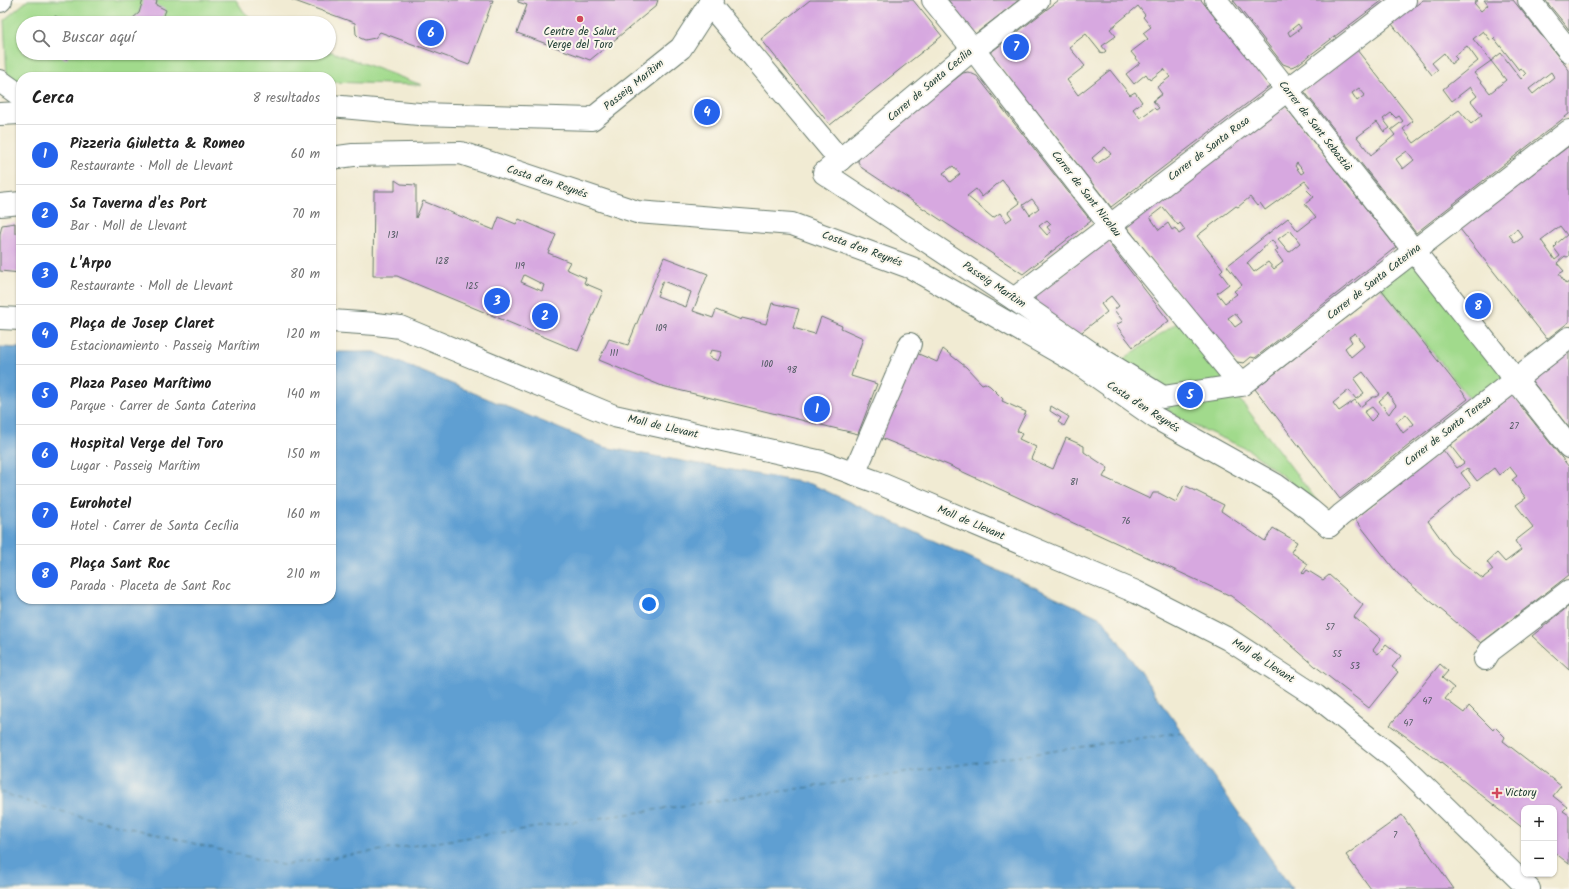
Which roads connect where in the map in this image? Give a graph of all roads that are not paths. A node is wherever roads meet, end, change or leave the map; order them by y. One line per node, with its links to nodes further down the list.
1 (933, 0): 7 (street, Carrer de Sant Nicolau)
2 (1038, 0): 7 (street, Carrer de Santa Cecília)
3 (1216, 0): 10 (street, Carrer de Sant Sebastià)
4 (1405, 0): 10 (street, Carrer de Santa Rosa)
5 (1529, 0): 8 (street)
6 (710, 2): 12 (street, Passeig Marítim); 19 (street, Passeig Marítim)
7 (973, 49): 19 (street, Carrer de Santa Cecília); 22 (street, Carrer de Sant Nicolau)
8 (1569, 51)
9 (0, 81): 11 (street)
10 (1287, 91): 22 (street, Carrer de Santa Rosa); 23 (street, Carrer de Sant Sebastià)
11 (16, 92)
12 (611, 104): 13 (street); 14 (street, Passeig Marítim)
13 (636, 105)
14 (336, 106)
15 (16, 112): 16 (street)
16 (0, 114)
17 (1569, 131): 23 (street, Carrer de Santa Caterina)
18 (336, 157): 35 (street, Costa d'en Reynés)
19 (832, 167): 24 (street, Passeig Marítim)
20 (16, 203): 21 (street)
21 (0, 205)
22 (1109, 224): 24 (street, Carrer de Santa Rosa); 31 (street, Carrer de Sant Nicolau)
23 (1413, 251): 30 (street, Carrer de Sant Sebastià); 31 (street, Carrer de Santa Caterina)
24 (1014, 299): 32 (street, Passeig Marítim)
25 (0, 318): 26 (street)
26 (16, 319)
27 (336, 321): 34 (street, Moll de Llevant)
28 (1569, 338): 30 (street, Carrer de Santa Teresa)
29 (910, 344): 34 (street)
30 (1515, 378): 33 (street); 35 (street, Carrer de Santa Teresa)
31 (1241, 385): 32 (street, Carrer de Santa Caterina)
32 (1163, 397)
33 (1569, 447)
34 (854, 474): 38 (street, Moll de Llevant)
35 (1329, 534)
36 (1569, 591): 37 (street)
37 (1485, 659)
38 (1529, 889)

